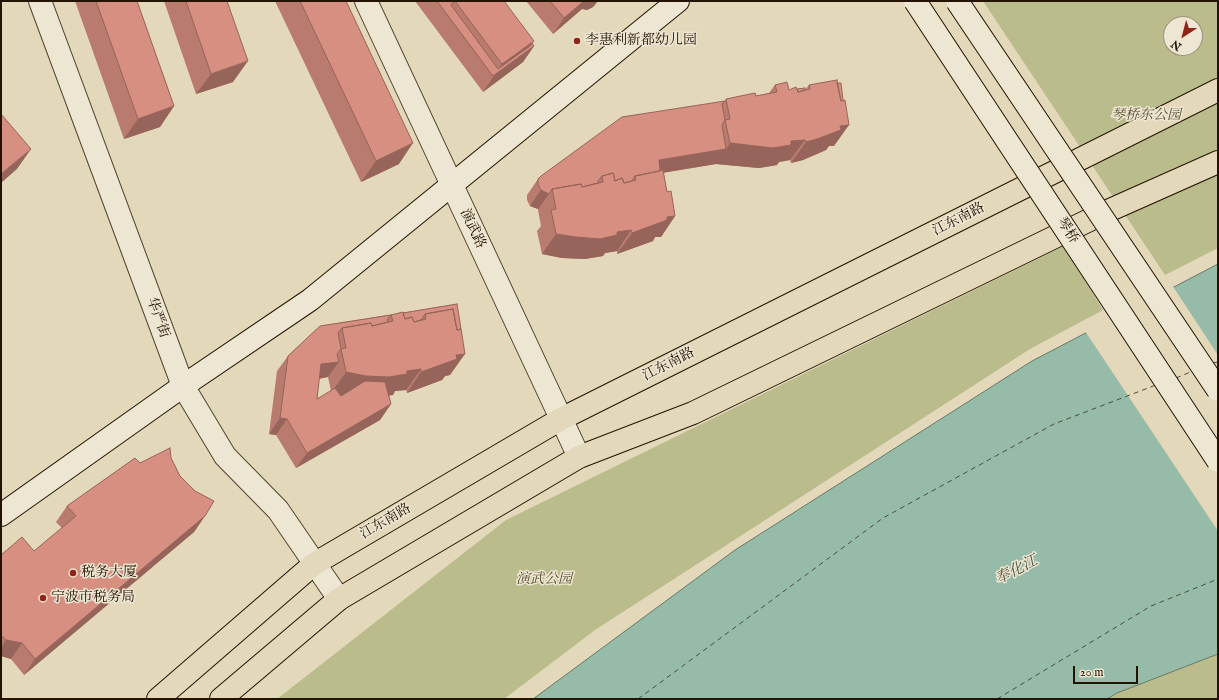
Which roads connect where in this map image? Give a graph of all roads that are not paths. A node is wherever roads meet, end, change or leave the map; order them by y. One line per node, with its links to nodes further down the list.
1 (40, 1): 9 (street, 华严街)
2 (366, 1): 8 (street, 演武路)
3 (678, 1): 8 (street)
4 (915, 1): 13 (street, 琴桥, bridge)
5 (957, 1): 10 (street, bridge)
6 (1218, 90): 11 (main road, 江东南路)
7 (1218, 162): 12 (main road)
8 (451, 186): 9 (street); 11 (street, 演武路)
9 (183, 386): 14 (street); 15 (street, 华严街)
10 (1218, 390)
11 (561, 419): 12 (street, 演武路); 15 (main road, 江东南路)
12 (579, 457): 16 (main road)
13 (1218, 461)
14 (1, 515)
15 (314, 564): 16 (street, 华严街); 17 (main road, 江东南路)
16 (339, 599): 18 (main road)
17 (158, 699)
18 (221, 699)

